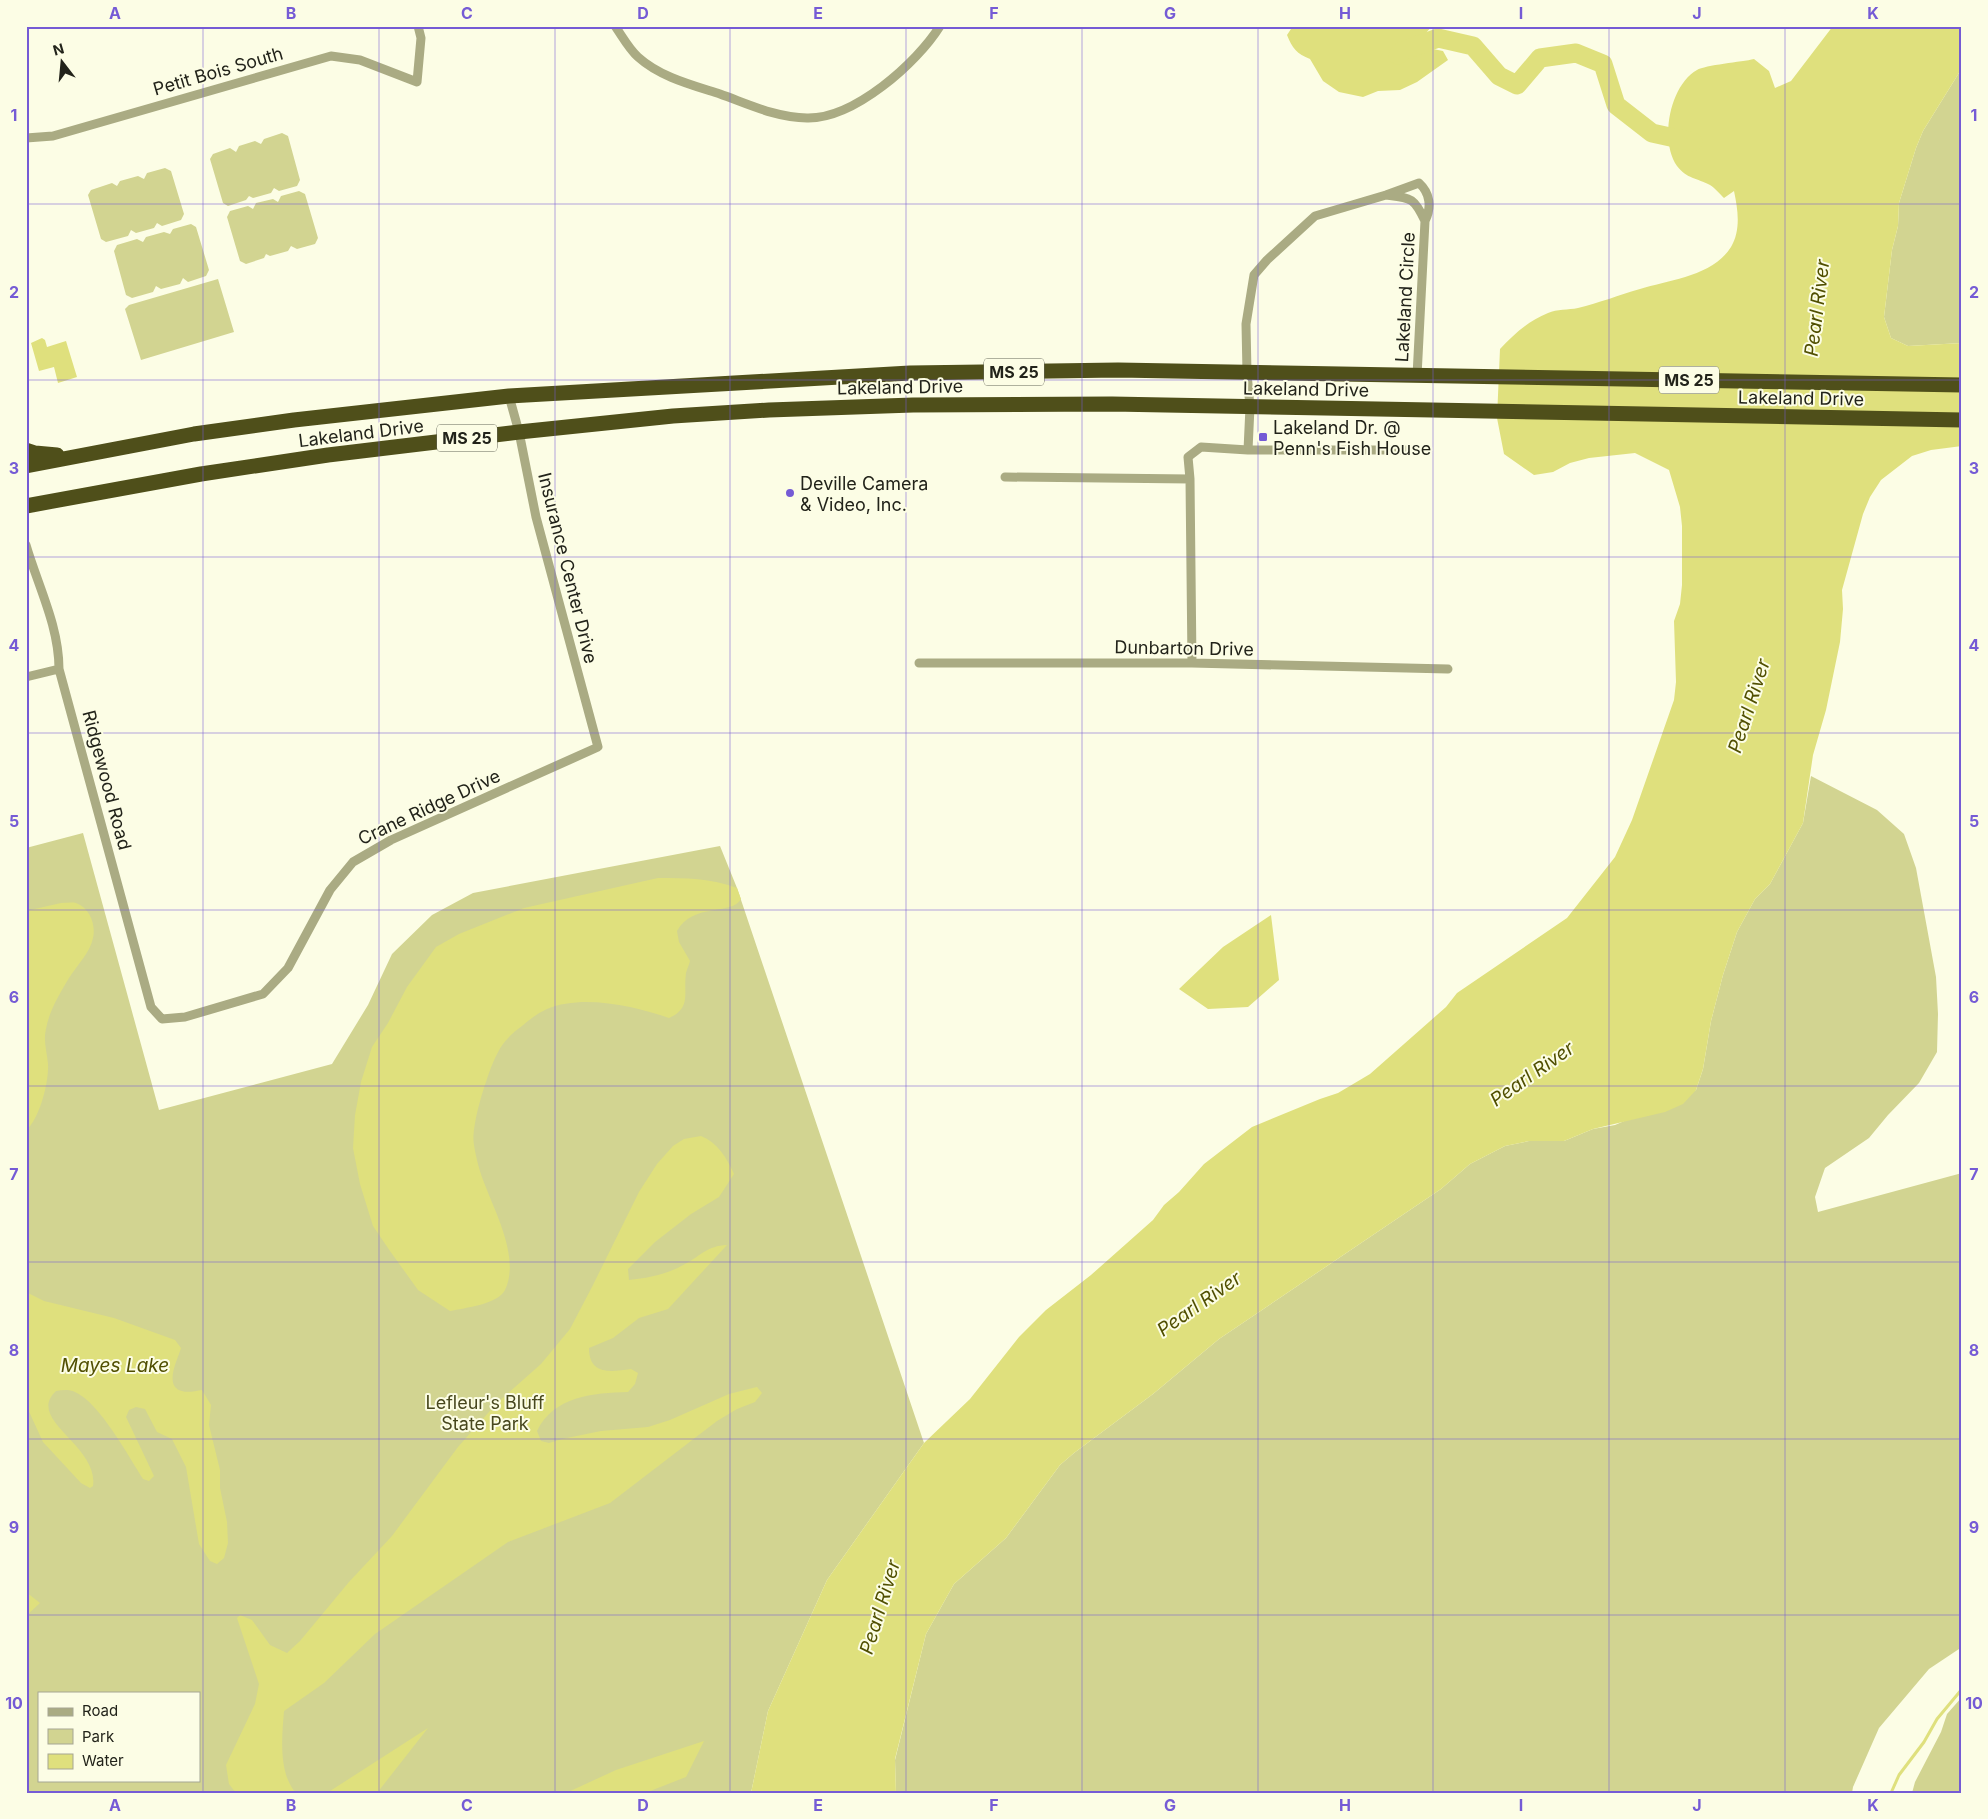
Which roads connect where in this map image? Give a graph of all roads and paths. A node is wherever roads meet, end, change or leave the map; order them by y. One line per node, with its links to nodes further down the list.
1 (418, 26): 4 (street, Petit Bois South)
2 (615, 26): 3 (street)
3 (940, 26)
4 (26, 138)
5 (1386, 195): 6 (street, Lakeland Circle); 6 (street, Lakeland Circle); 7 (street, Lakeland Circle)
6 (1425, 221): 8 (street, Lakeland Circle)
7 (1246, 374): 8 (highway, Lakeland Drive / MS 25); 10 (highway, Lakeland Drive / MS 25); 11 (street, Lakeland Circle)
8 (1417, 376): 9 (highway, Lakeland Drive / MS 25)
9 (1962, 385)
10 (509, 396): 13 (street, Insurance Center Drive); 17 (highway, Lakeland Drive / MS 25)
11 (1250, 407): 12 (highway, Lakeland Drive / MS 25); 13 (highway, Lakeland Drive / MS 25); 15 (street, Lakeland Circle)
12 (1962, 420)
13 (519, 432): 21 (highway, Lakeland Drive / MS 25); 28 (street, Insurance Center Drive)
14 (26, 450): 17 (highway)
15 (1248, 450): 16 (street); 20 (street)
16 (1416, 450)
17 (74, 456): 18 (highway, Lakeland Drive / MS 25)
18 (26, 466)
19 (1005, 477): 20 (street)
20 (1190, 480): 24 (street)
21 (26, 506)
22 (26, 545): 25 (street, Ridgewood Road)
23 (919, 663): 24 (street, Dunbarton Drive)
24 (1192, 663): 26 (street, Dunbarton Drive)
25 (59, 668): 27 (street); 29 (street, Ridgewood Road)
26 (1448, 669)
27 (26, 677)
28 (598, 747): 29 (street, Crane Ridge Drive)
29 (162, 1020)

